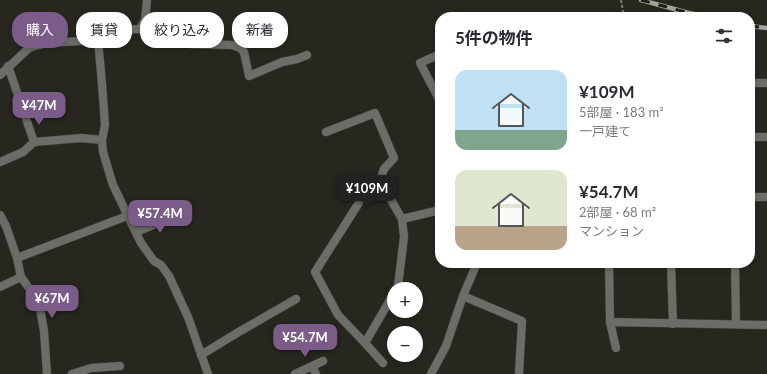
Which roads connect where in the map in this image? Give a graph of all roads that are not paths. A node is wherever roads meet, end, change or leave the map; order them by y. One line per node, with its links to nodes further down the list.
1 (148, 0): 2 (street)
2 (146, 12)
3 (132, 29): 4 (street)
4 (140, 29)
5 (76, 41): 10 (street)
6 (224, 45): 8 (street)
7 (99, 48): 18 (street)
8 (307, 55)
9 (435, 56): 14 (street)
10 (8, 66): 11 (street); 19 (street)
11 (0, 75)
12 (755, 83): 13 (street)
13 (767, 84)
14 (435, 92)
15 (326, 132): 21 (street)
16 (755, 137): 17 (street)
17 (767, 137)
18 (102, 140): 19 (street); 27 (street)
19 (34, 142): 20 (street)
20 (0, 162)
21 (380, 181): 28 (street); 45 (street)
22 (755, 197): 23 (street)
23 (767, 197)
24 (435, 211): 28 (street)
25 (0, 215): 30 (street)
26 (167, 215): 29 (street)
27 (127, 216): 29 (street); 30 (street)
28 (402, 219): 36 (street)
29 (136, 232): 47 (street)
30 (17, 258): 35 (street)
31 (475, 268): 38 (street)
32 (609, 268): 41 (street)
33 (671, 268): 42 (street)
34 (736, 268): 43 (street)
35 (21, 277): 37 (street); 52 (street)
36 (398, 282)
37 (0, 287)
38 (463, 296): 56 (street); 57 (street)
39 (296, 299): 47 (street)
40 (387, 305): 45 (street)
41 (610, 322): 42 (street); 46 (street)
42 (673, 324): 43 (street)
43 (736, 324): 44 (street)
44 (767, 325)
45 (365, 343): 49 (street)
46 (616, 348)
47 (201, 355): 54 (street)
48 (323, 361): 51 (street)
49 (383, 363)
50 (120, 366): 53 (street)
51 (314, 370): 55 (street)
52 (47, 374)
53 (72, 374)
54 (208, 374)
55 (295, 374)
56 (431, 374)
57 (519, 374)

